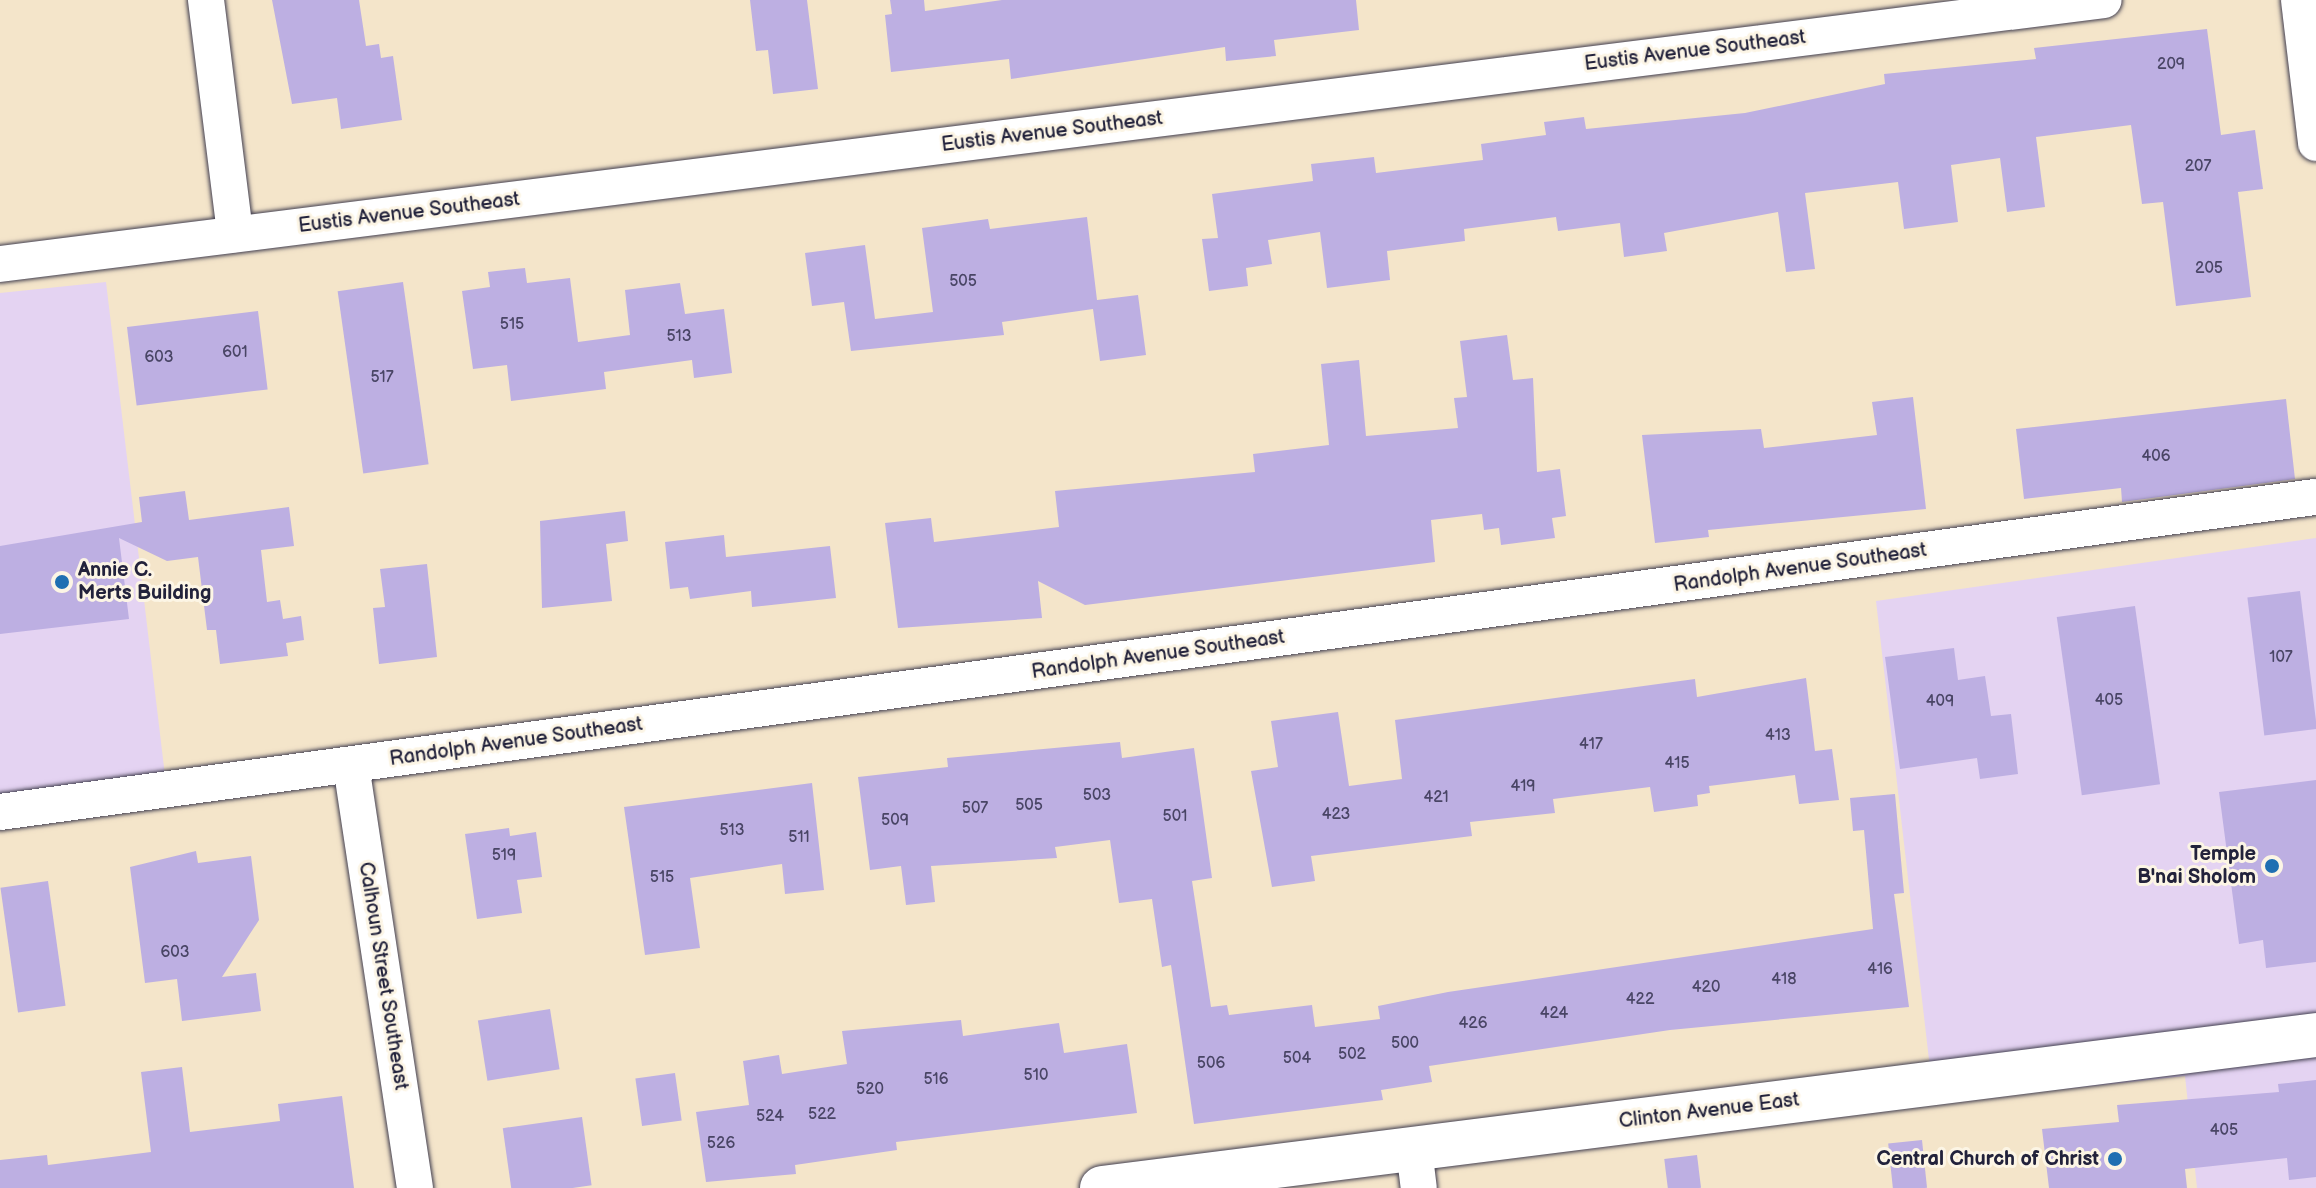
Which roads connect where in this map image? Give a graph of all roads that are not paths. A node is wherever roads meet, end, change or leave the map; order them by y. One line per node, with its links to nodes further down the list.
1 (206, 0): 5 (street)
2 (2104, 0): 5 (street, Eustis Avenue Southeast)
3 (2299, 0): 4 (street)
4 (2316, 143)
5 (235, 234): 6 (street, Eustis Avenue Southeast)
6 (0, 264)
7 (2316, 497): 8 (street, Randolph Avenue Southeast)
8 (351, 765): 9 (street, Randolph Avenue Southeast); 12 (street, Calhoun Street Southeast)
9 (0, 812)
10 (2316, 1035): 11 (street, Clinton Avenue East)
11 (1417, 1168): 13 (street, Clinton Avenue East)
12 (415, 1188)
13 (1102, 1188)

